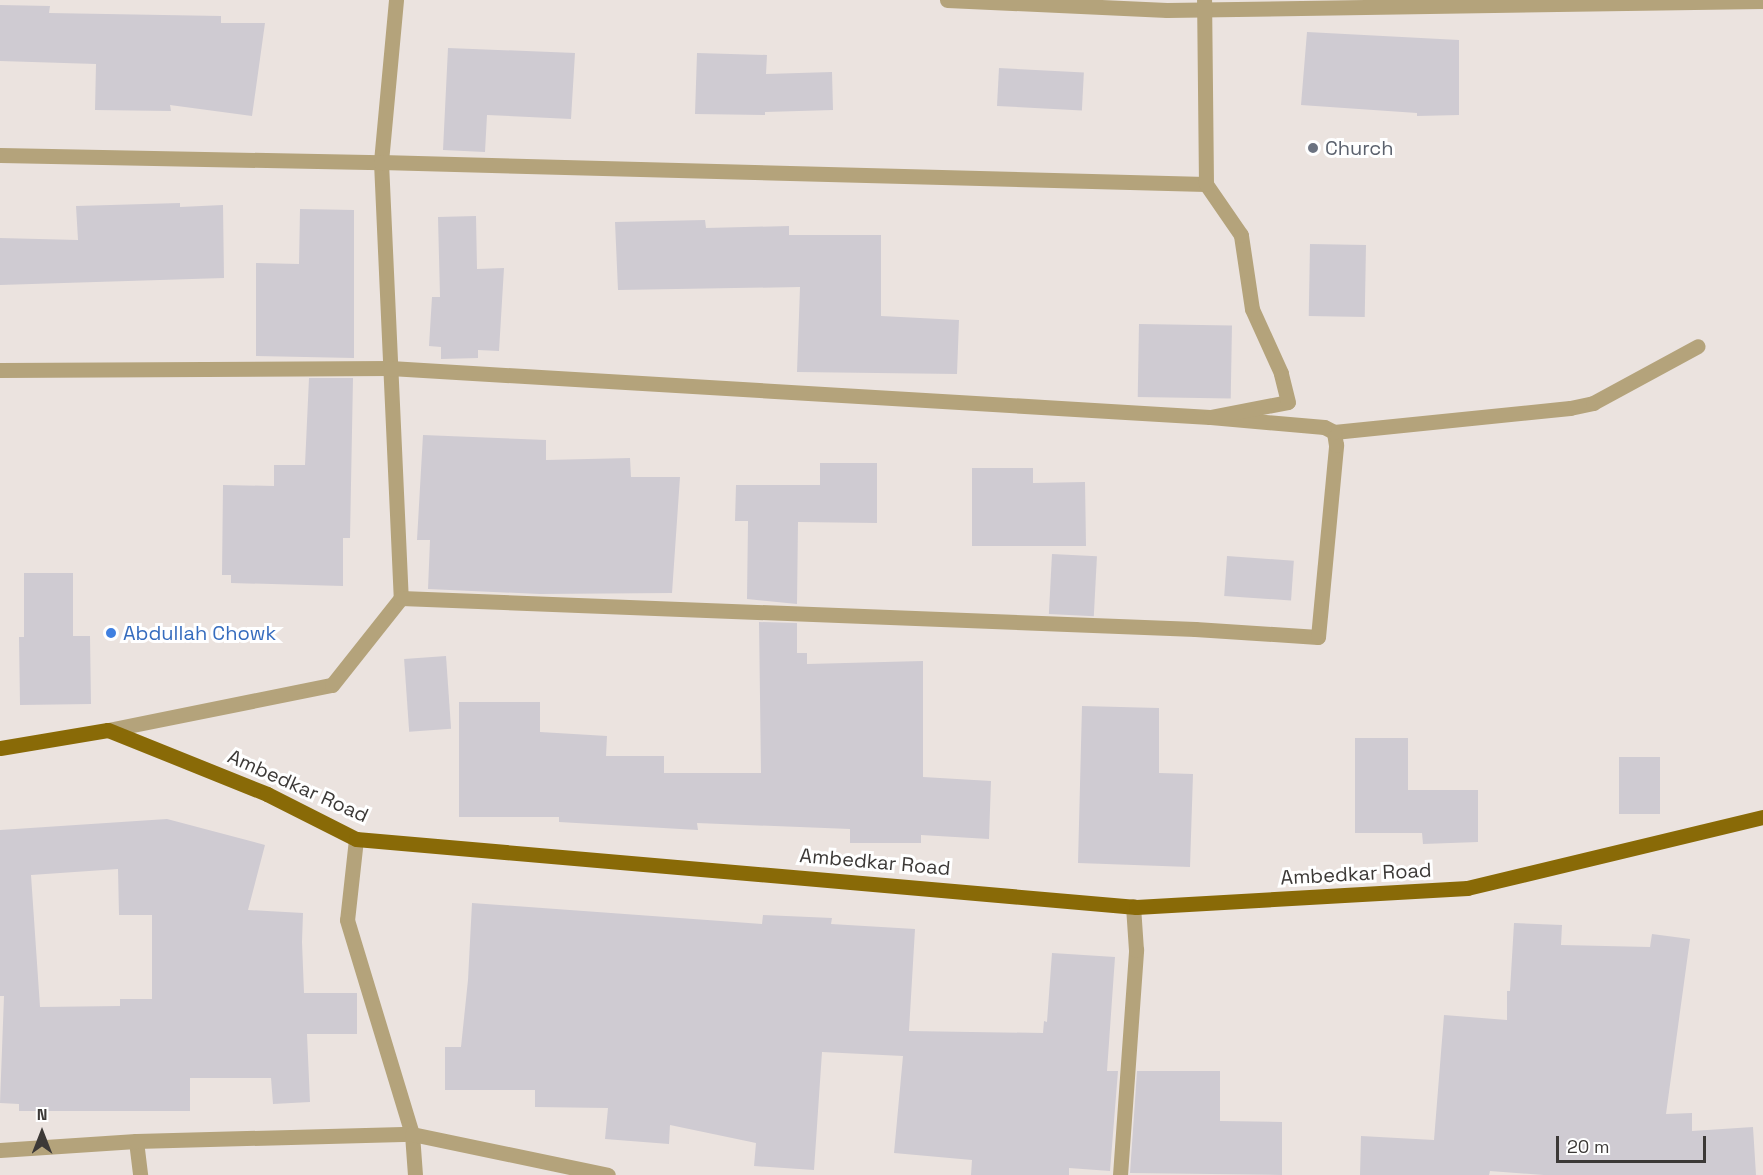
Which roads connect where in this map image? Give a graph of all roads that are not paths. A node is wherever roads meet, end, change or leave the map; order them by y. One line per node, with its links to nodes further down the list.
1 (396, 0): 6 (street)
2 (947, 0): 4 (street)
3 (1763, 1): 4 (street)
4 (1204, 5): 7 (street)
5 (0, 155): 6 (street)
6 (381, 162): 7 (street); 9 (street)
7 (1206, 184): 11 (street)
8 (1698, 346): 12 (street)
9 (390, 368): 10 (street); 11 (street); 13 (street)
10 (0, 370)
11 (1210, 417): 12 (street)
12 (1334, 432): 13 (street)
13 (401, 598): 14 (street)
14 (108, 730): 15 (main road); 17 (main road, Ambedkar Road)
15 (0, 748)
16 (1763, 817): 18 (main road, Ambedkar Road)
17 (356, 839): 18 (main road, Ambedkar Road); 19 (street)
18 (1133, 906): 25 (street)
19 (412, 1134): 20 (street); 23 (street); 24 (street)
20 (136, 1141): 21 (street); 22 (street)
21 (0, 1149)
22 (140, 1175)
23 (415, 1175)
24 (608, 1175)
25 (1120, 1175)

